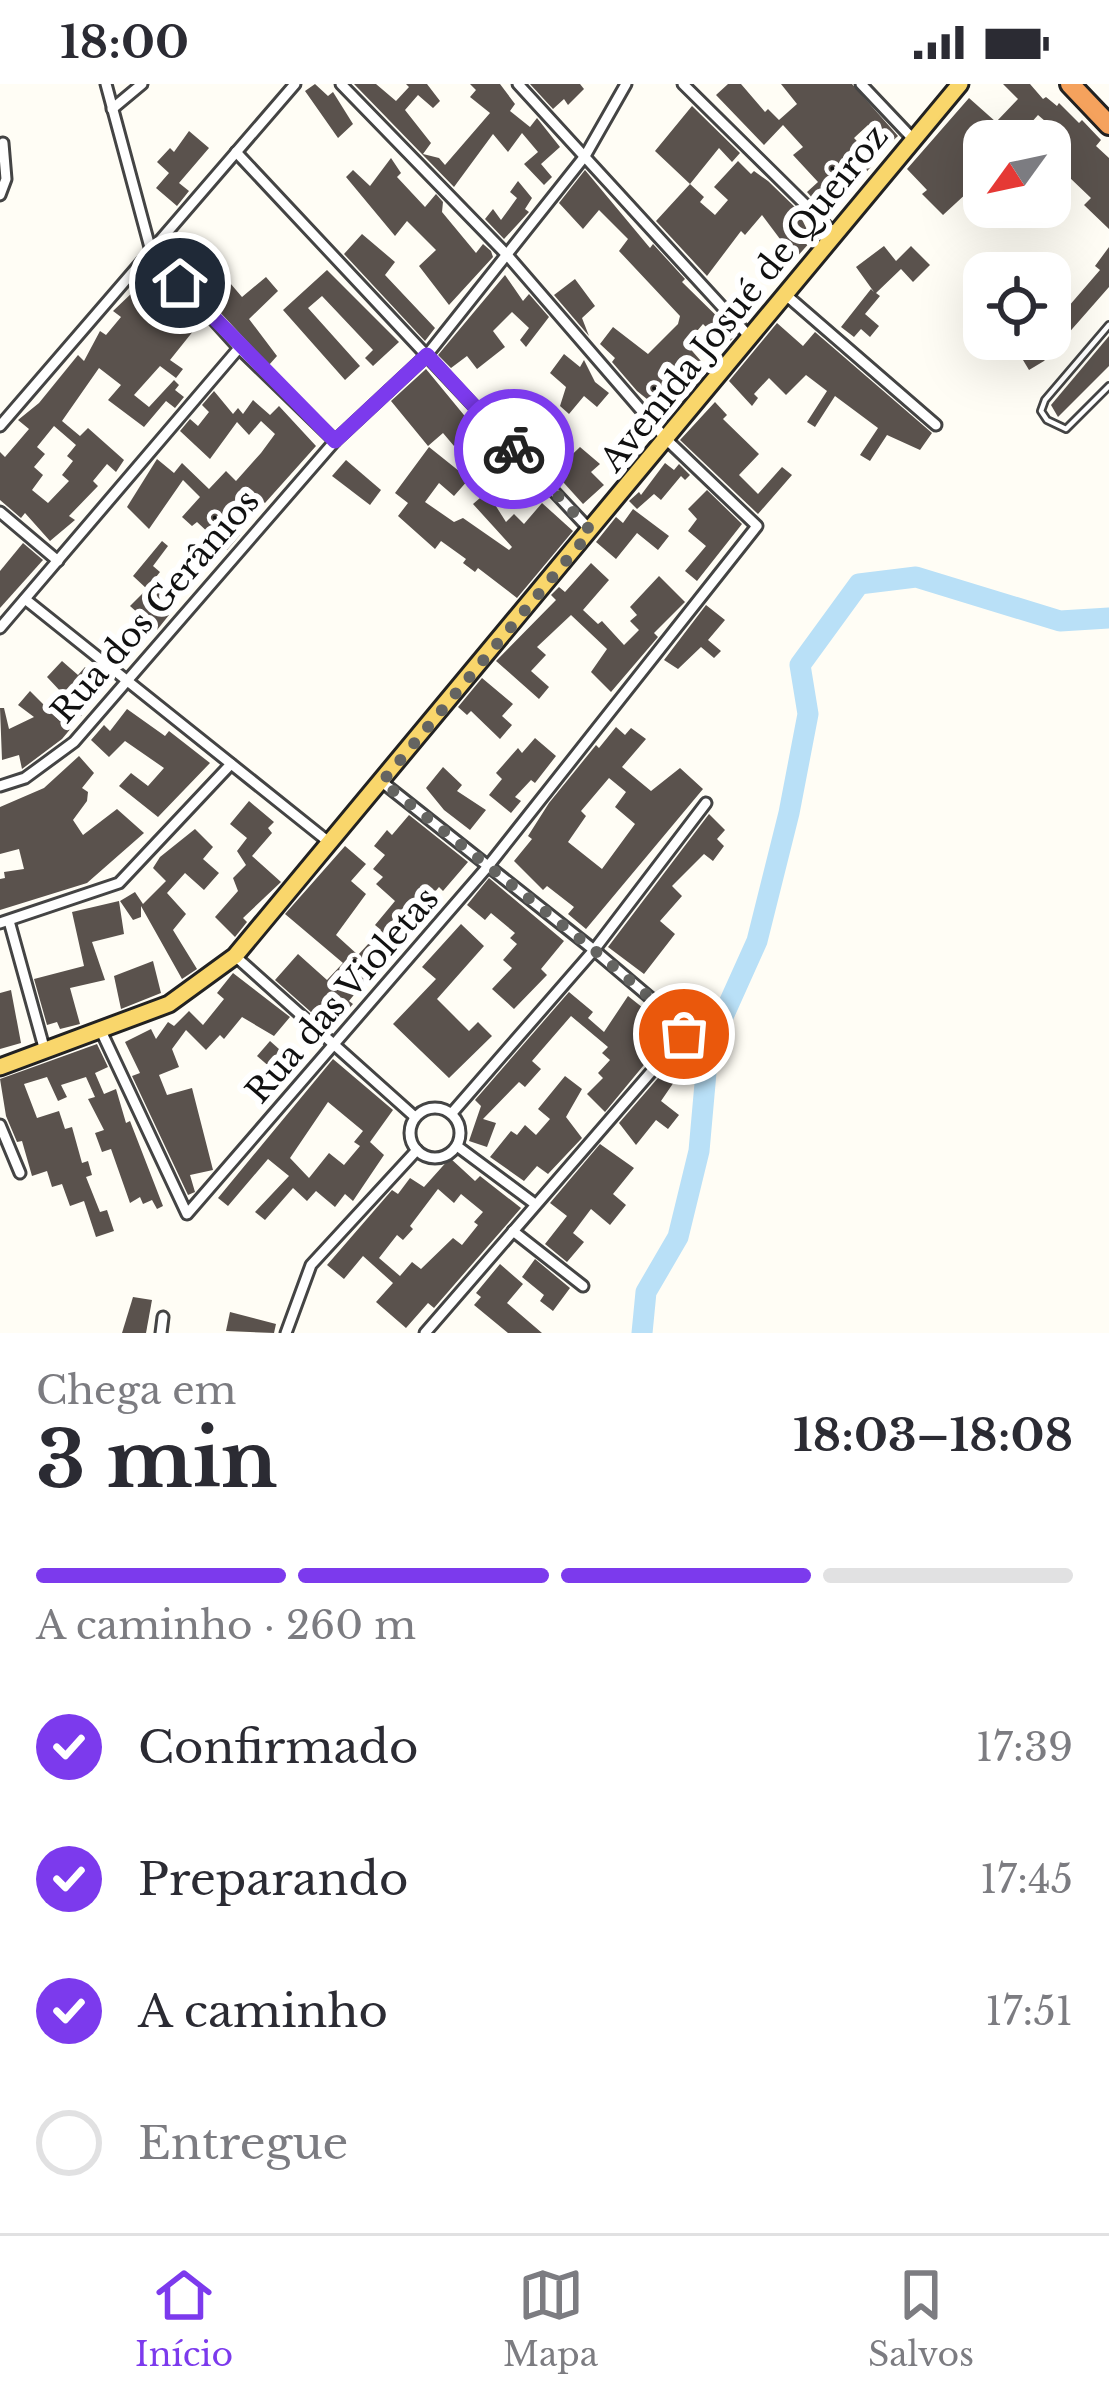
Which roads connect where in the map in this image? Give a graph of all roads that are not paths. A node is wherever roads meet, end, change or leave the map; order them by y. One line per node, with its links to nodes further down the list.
1 (106, 84): 11 (street)
2 (142, 84): 11 (street)
3 (295, 84): 15 (street)
4 (341, 84): 20 (street)
5 (518, 84): 16 (street)
6 (626, 84): 16 (street, Rua dos Gerânios)
7 (683, 84): 18 (street)
8 (861, 84): 13 (street)
9 (960, 84): 13 (main road, Avenida Josué de Queiroz)
10 (1070, 86): 12 (highway)
11 (112, 109): 19 (street)
12 (1109, 125)
13 (913, 139): 18 (main road, Avenida Josué de Queiroz)
14 (3, 142): 17 (street)
15 (236, 152): 19 (street); 25 (street)
16 (585, 156): 20 (street, Rua dos Gerânios); 23 (street)
17 (0, 195)
18 (833, 232): 21 (main road, Avenida Josué de Queiroz)
19 (151, 251): 24 (street); 28 (street)
20 (508, 256): 25 (street, Rua dos Gerânios); 29 (street)
21 (783, 292): 23 (main road, Avenida Josué de Queiroz); 27 (street)
22 (1109, 325): 26 (lane)
23 (748, 335): 29 (main road, Avenida Josué de Queiroz)
24 (239, 348): 30 (street); 33 (street)
25 (427, 355): 30 (street, Rua dos Gerânios); 32 (street)
26 (1109, 386)
27 (936, 425)
28 (0, 426)
29 (668, 440): 32 (main road, Avenida Josué de Queiroz); 42 (street, Rua das Violetas)
30 (335, 441): 36 (street, Rua dos Gerânios)
31 (0, 512): 33 (street)
32 (591, 531): 38 (main road, Avenida Josué de Queiroz)
33 (58, 561): 34 (street)
34 (25, 599): 35 (street); 36 (street)
35 (0, 628)
36 (126, 679): 37 (street); 39 (street, Rua dos Gerânios)
37 (231, 764): 41 (street); 43 (street)
38 (382, 782): 41 (main road, Avenida Josué de Queiroz); 42 (street)
39 (0, 786)
40 (706, 803): 44 (street)
41 (331, 844): 45 (main road, Avenida Josué de Queiroz)
42 (489, 865): 44 (street); 47 (street, Rua das Violetas)
43 (4, 922): 48 (street)
44 (594, 950): 50 (street); 56 (street)
45 (235, 956): 46 (main road, Avenida Josué de Queiroz); 47 (street)
46 (101, 1031): 47 (street, Rua das Violetas); 48 (main road, Avenida Josué de Queiroz)
47 (333, 1046): 51 (street)
48 (44, 1051): 49 (main road, Avenida Josué de Queiroz)
49 (0, 1066)
50 (452, 1113): 51 (street); 53 (street)
51 (416, 1117): 54 (street)
52 (0, 1126): 55 (street)
53 (457, 1146): 54 (street); 56 (street)
54 (417, 1150): 61 (street)
55 (20, 1173)
56 (536, 1204): 57 (street)
57 (513, 1231): 58 (street); 62 (street)
58 (583, 1286)
59 (164, 1317): 60 (street)
60 (160, 1333)
61 (286, 1333)
62 (425, 1333)

